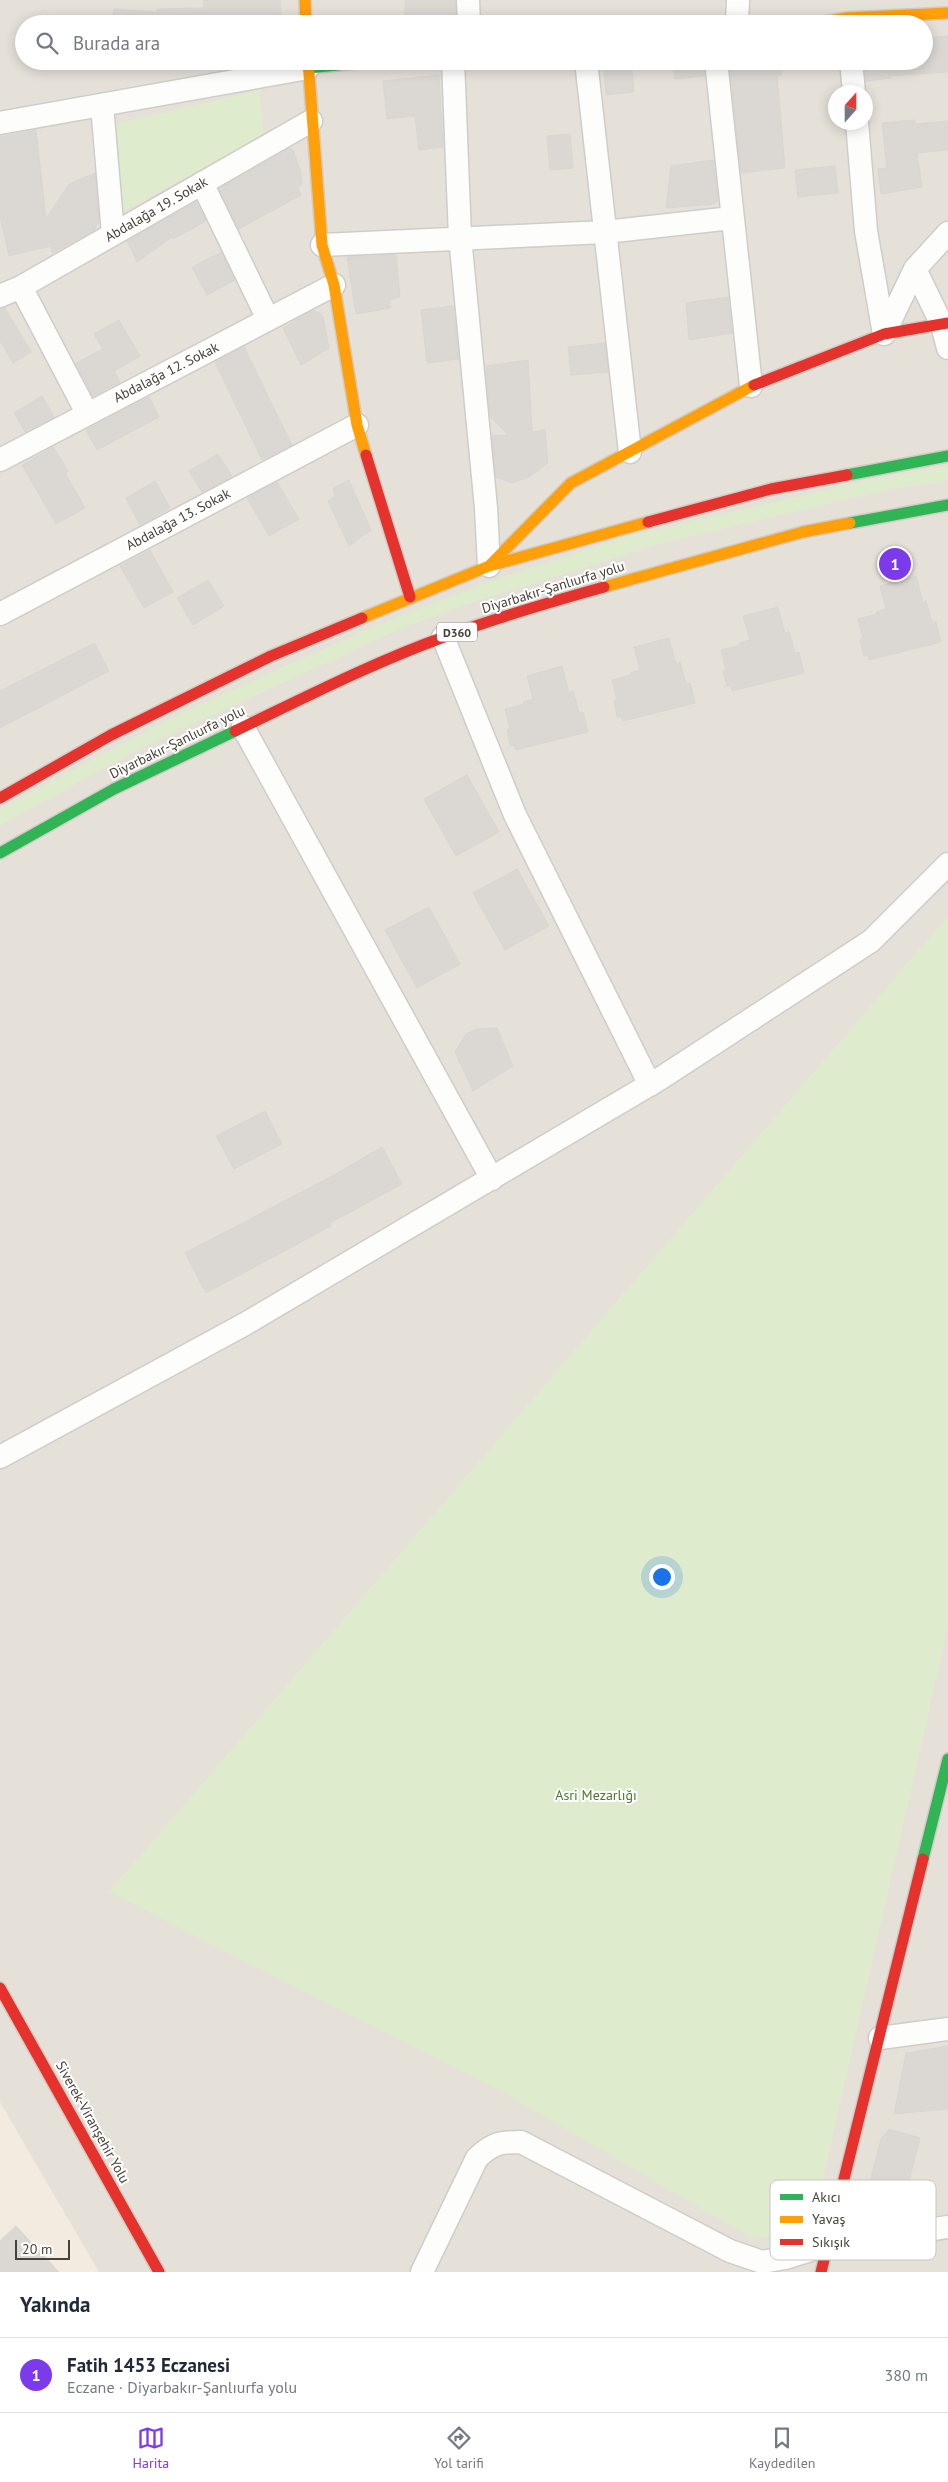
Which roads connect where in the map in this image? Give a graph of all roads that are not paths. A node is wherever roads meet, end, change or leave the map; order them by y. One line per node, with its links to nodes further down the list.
1 (305, 0): 5 (main road)
2 (468, 0): 6 (street)
3 (738, 0): 7 (street)
4 (948, 13): 8 (main road)
5 (306, 15)
6 (469, 15)
7 (737, 15)
8 (923, 15)
9 (278, 70): 16 (street)
10 (308, 70): 17 (main road)
11 (452, 70): 25 (street)
12 (587, 70): 22 (street)
13 (717, 70): 21 (street)
14 (852, 70): 15 (street)
15 (853, 85)
16 (102, 105): 18 (street); 24 (street)
17 (311, 121): 20 (street, Abdalağa 19. Sokak); 26 (main road)
18 (0, 123)
19 (857, 130): 33 (street)
20 (202, 183): 24 (street, Abdalağa 19. Sokak); 31 (street)
21 (732, 218): 22 (street); 35 (street)
22 (605, 232): 25 (street); 38 (street)
23 (948, 233): 27 (street)
24 (113, 234): 29 (street, Abdalağa 19. Sokak)
25 (460, 237): 26 (street); 42 (street)
26 (322, 245): 28 (main road)
27 (915, 269): 32 (street); 33 (street)
28 (334, 285): 31 (street, Abdalağa 12. Sokak); 37 (main road)
29 (21, 287): 30 (street, Abdalağa 19. Sokak); 36 (street)
30 (0, 296)
31 (268, 319): 36 (street, Abdalağa 12. Sokak)
32 (945, 324): 33 (main road); 34 (street)
33 (884, 334): 35 (main road)
34 (948, 348)
35 (751, 386): 38 (main road)
36 (87, 413): 40 (street, Abdalağa 12. Sokak)
37 (357, 425): 43 (main road); 44 (street, Abdalağa 13. Sokak)
38 (630, 452): 42 (main road)
39 (948, 456): 42 (main road)
40 (0, 460)
41 (948, 506): 45 (main road, Diyarbakır-Şanlıurfa yolu / D360)
42 (489, 566): 43 (main road)
43 (410, 597): 47 (main road)
44 (0, 614)
45 (443, 637): 46 (main road, Diyarbakır-Şanlıurfa yolu / D360); 50 (street)
46 (243, 727): 48 (main road, Diyarbakır-Şanlıurfa yolu / D360); 51 (street)
47 (0, 798)
48 (0, 853)
49 (948, 864): 50 (street)
50 (650, 1085): 51 (street)
51 (492, 1179): 52 (street)
52 (0, 1457)
53 (948, 1759): 56 (main road)
54 (0, 1988): 59 (main road, Siverek-Viranşehir Yolu)
55 (948, 2029): 56 (street)
56 (880, 2038): 57 (main road)
57 (846, 2180)
58 (774, 2260): 60 (street)
59 (160, 2272)
60 (422, 2272)

